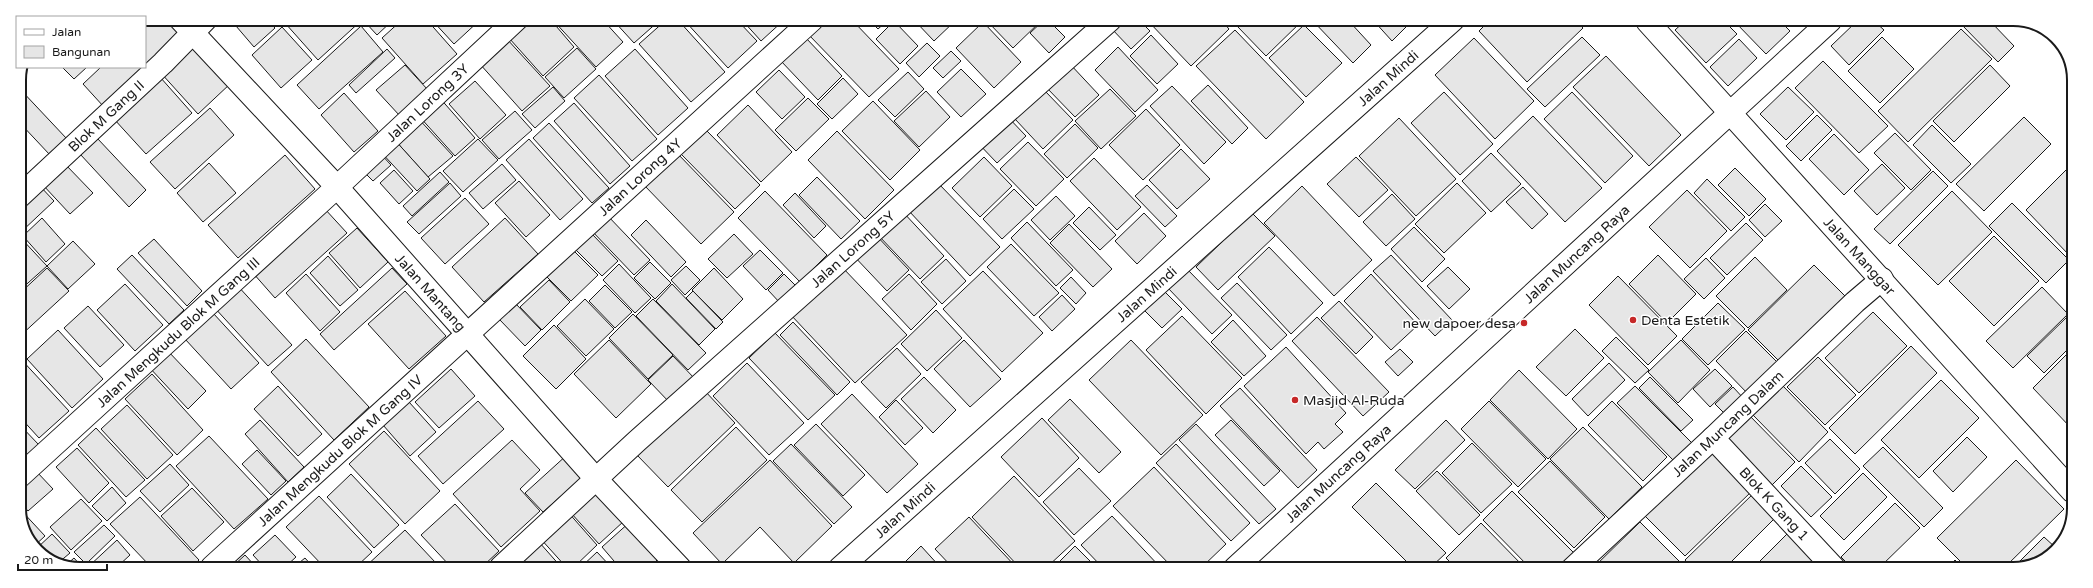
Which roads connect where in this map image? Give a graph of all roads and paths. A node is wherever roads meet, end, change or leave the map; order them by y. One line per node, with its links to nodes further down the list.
1 (191, 26): 11 (street, Blok M Gang II)
2 (195, 26): 10 (street, Jalan Mantang)
3 (511, 26): 10 (street, Jalan Lorong 3Y)
4 (805, 26): 13 (street, Jalan Lorong 4Y)
5 (1103, 26): 16 (street, Jalan Lorong 5Y)
6 (1447, 26): 21 (street, Jalan Mindi)
7 (1652, 26): 9 (street, Jalan Manggar)
8 (1825, 26): 9 (street, Jalan Muncang Raya)
9 (1732, 113): 12 (street, Jalan Manggar); 22 (street, Jalan Muncang Raya)
10 (337, 187): 13 (street, Jalan Mantang); 15 (street, Jalan Mengkudu Blok M Gang III)
11 (26, 191)
12 (1882, 279): 14 (street, Jalan Muncang Dalam); 17 (street, Jalan Manggar)
13 (468, 334): 16 (street, Jalan Mantang); 18 (street, Jalan Mengkudu Blok M Gang IV)
14 (1713, 438): 23 (street, Jalan Muncang Dalam); 24 (street, Blok K Gang 1)
15 (26, 471)
16 (596, 479): 19 (street, Jalan Lorong 5Y); 20 (street, Jalan Mantang)
17 (2067, 485)
18 (217, 562)
19 (506, 562)
20 (674, 562)
21 (847, 562)
22 (1242, 562)
23 (1579, 562)
24 (1828, 562)

